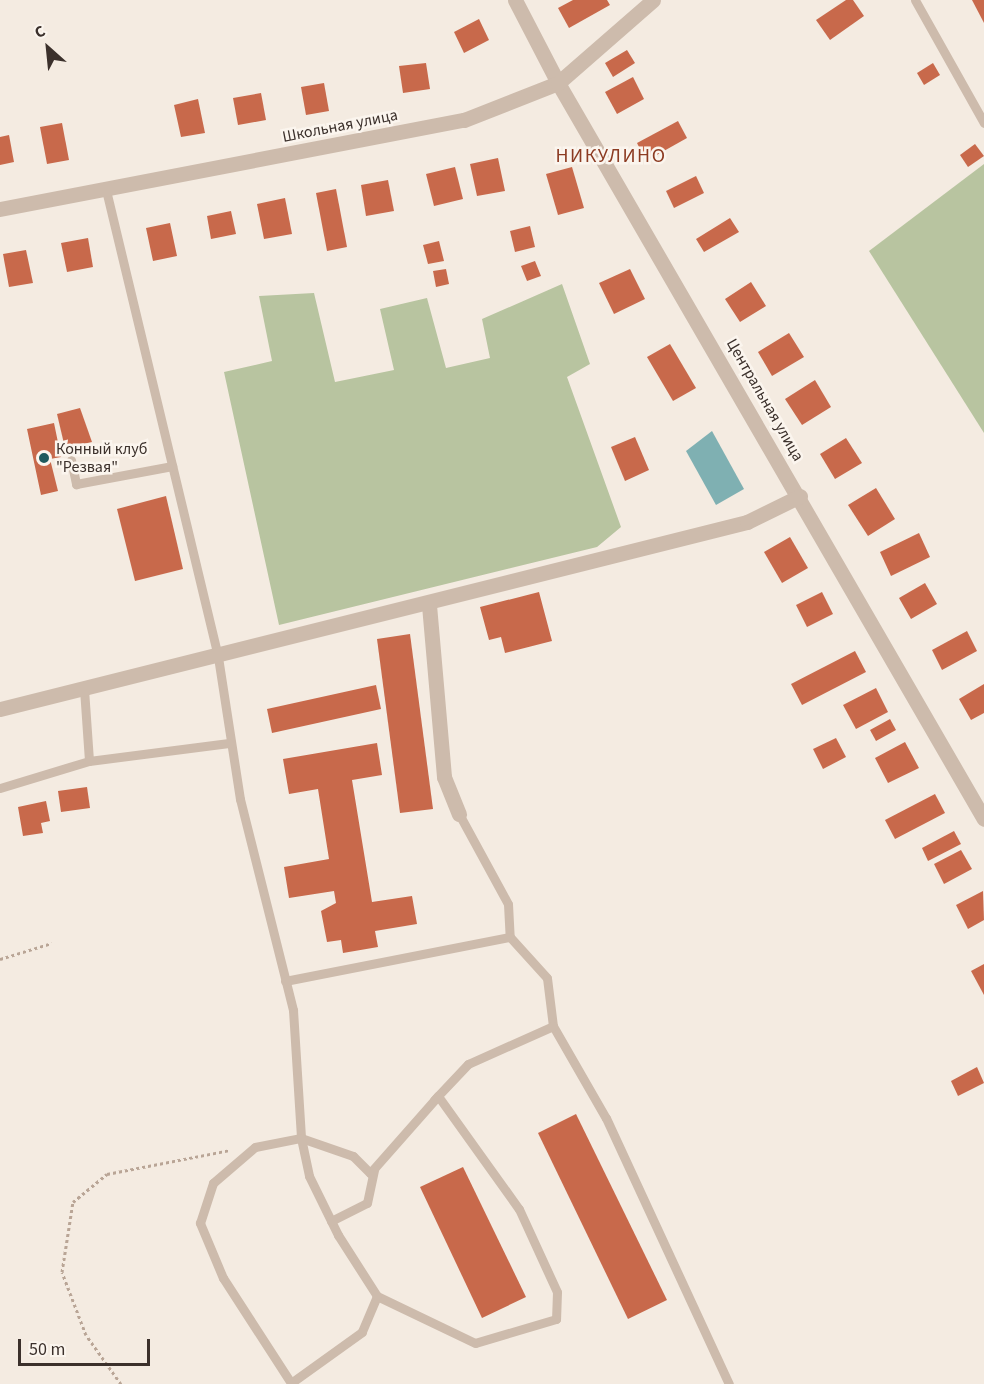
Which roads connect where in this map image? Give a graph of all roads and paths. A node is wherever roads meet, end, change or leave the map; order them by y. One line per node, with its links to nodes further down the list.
1 (515, 0): 4 (street, Центральная улица)
2 (653, 0): 4 (street, Школьная улица)
3 (915, 0): 5 (lane)
4 (558, 83): 6 (street, Школьная улица); 10 (street, Центральная улица)
5 (984, 123)
6 (106, 190): 7 (street, Школьная улица); 9 (lane)
7 (0, 209)
8 (71, 460): 9 (lane)
9 (172, 466): 12 (lane)
10 (800, 496): 11 (street); 19 (street, Центральная улица)
11 (429, 605): 12 (street); 18 (street)
12 (218, 657): 13 (street); 15 (lane)
13 (84, 689): 14 (street); 16 (lane)
14 (0, 708)
15 (229, 742): 16 (lane); 23 (lane)
16 (89, 761): 17 (lane)
17 (0, 788)
18 (459, 814): 20 (lane)
19 (984, 819)
20 (510, 937): 23 (lane); 24 (lane)
21 (52, 944): 22 (path)
22 (0, 959)
23 (285, 981): 26 (lane)
24 (554, 1026): 25 (lane); 32 (lane)
25 (438, 1096): 28 (lane); 30 (lane)
26 (301, 1138): 27 (lane); 28 (lane); 29 (lane)
27 (255, 1147): 30 (lane); 31 (path)
28 (370, 1173): 29 (lane)
29 (331, 1221): 30 (lane)
30 (377, 1296)
31 (121, 1384)
32 (729, 1384)

